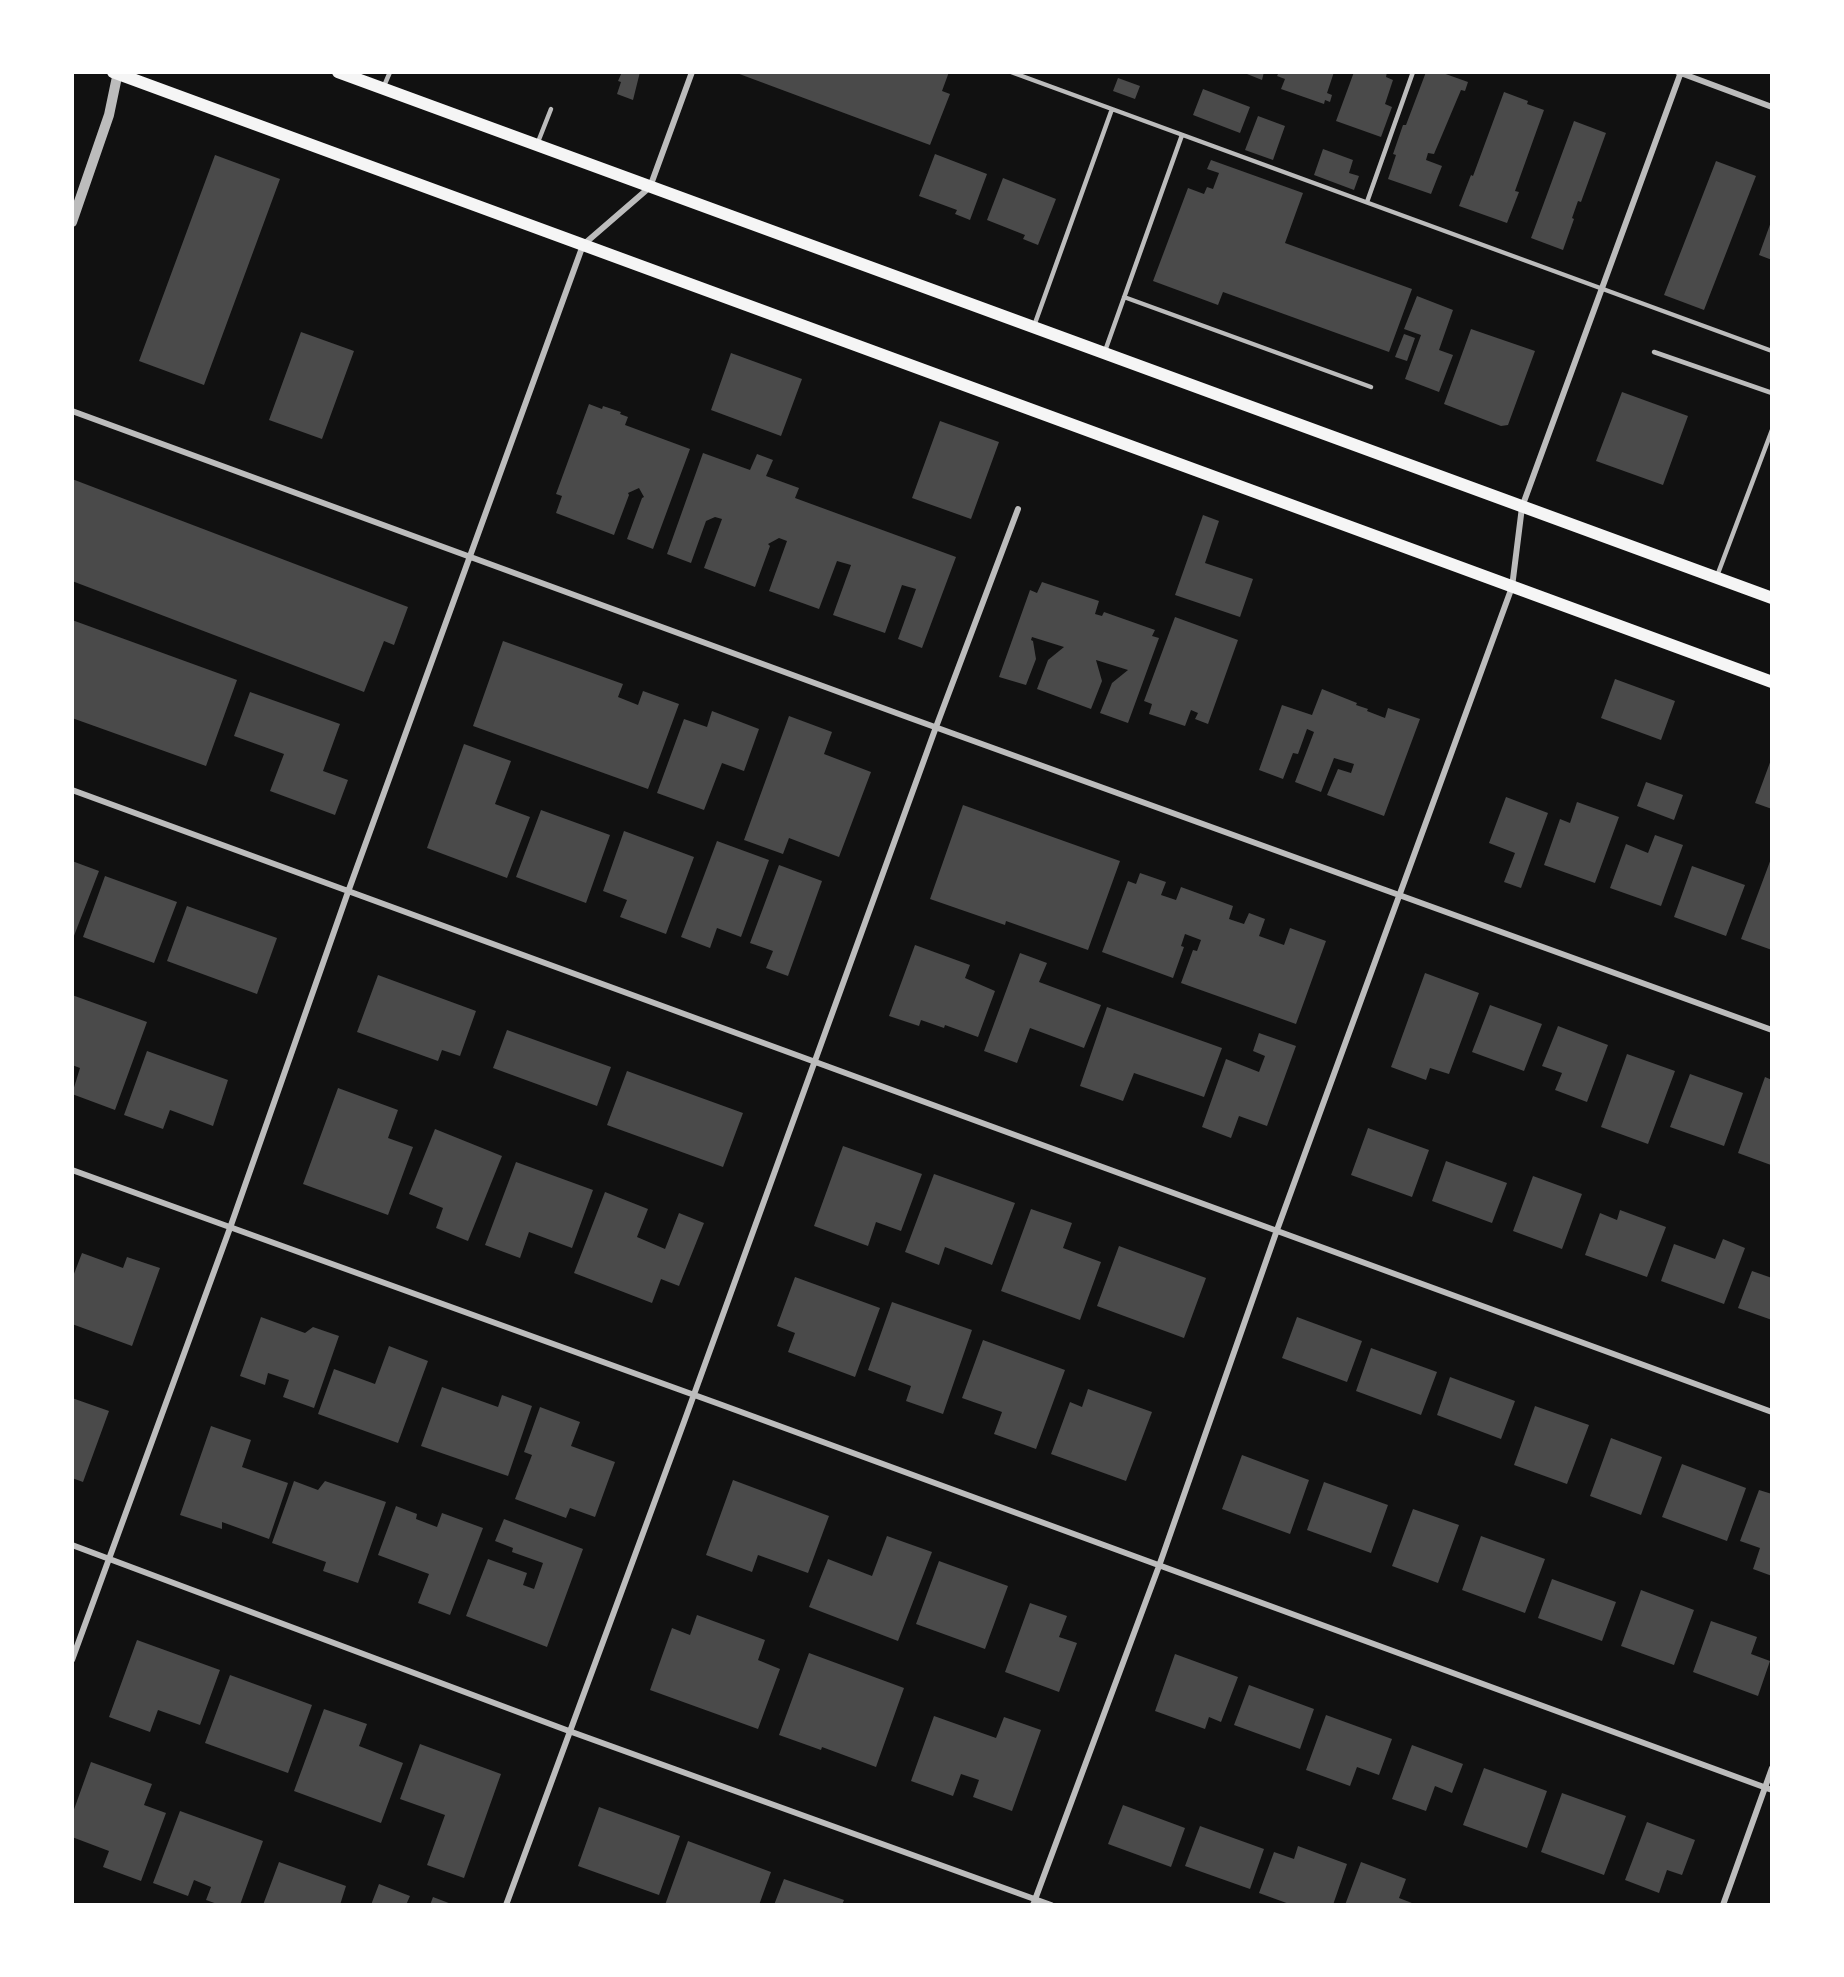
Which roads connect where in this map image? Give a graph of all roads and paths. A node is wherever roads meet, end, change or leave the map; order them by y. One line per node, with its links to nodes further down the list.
1 (338, 72): 8 (main road)
2 (390, 72): 8 (lane)
3 (692, 72): 14 (street)
4 (1011, 72): 11 (lane)
5 (1413, 72): 15 (lane)
6 (1680, 72): 9 (street); 18 (street)
7 (116, 73): 16 (street); 17 (main road)
8 (384, 89): 13 (main road)
9 (1772, 106)
10 (551, 109): 13 (lane)
11 (1112, 109): 12 (lane); 20 (lane)
12 (1182, 135): 15 (lane); 19 (lane)
13 (537, 145): 14 (main road)
14 (650, 187): 17 (street); 20 (main road)
15 (1367, 202): 18 (lane)
16 (72, 222)
17 (583, 245): 30 (street); 32 (main road)
18 (1602, 289): 21 (lane); 28 (street)
19 (1124, 297): 23 (lane); 24 (lane)
20 (1033, 328): 23 (main road)
21 (1772, 351)
22 (1654, 352): 25 (lane)
23 (1104, 353): 28 (main road)
24 (1371, 387)
25 (1772, 393)
26 (72, 411): 30 (street)
27 (1772, 430): 31 (lane)
28 (1522, 507): 31 (main road); 32 (street)
29 (1018, 509): 35 (street)
30 (470, 557): 35 (street); 37 (street)
31 (1716, 578): 33 (main road)
32 (1512, 586): 34 (main road); 38 (street)
33 (1772, 598)
34 (1772, 682)
35 (936, 727): 38 (street); 40 (street)
36 (72, 790): 37 (street)
37 (348, 892): 40 (street); 42 (street)
38 (1400, 895): 39 (street); 43 (street)
39 (1772, 1030)
40 (813, 1062): 43 (street); 44 (street)
41 (72, 1170): 42 (street)
42 (230, 1228): 44 (street); 47 (street)
43 (1277, 1230): 45 (street); 48 (street)
44 (694, 1395): 48 (street); 50 (street)
45 (1772, 1412)
46 (72, 1545): 47 (street)
47 (108, 1558): 49 (street); 50 (street)
48 (1159, 1566): 52 (street); 53 (street)
49 (72, 1660)
50 (569, 1731): 53 (street); 54 (street)
51 (1772, 1768): 52 (street)
52 (1768, 1788): 56 (street)
53 (1034, 1902): 55 (street)
54 (506, 1905)
55 (1051, 1905)
56 (1723, 1905)

